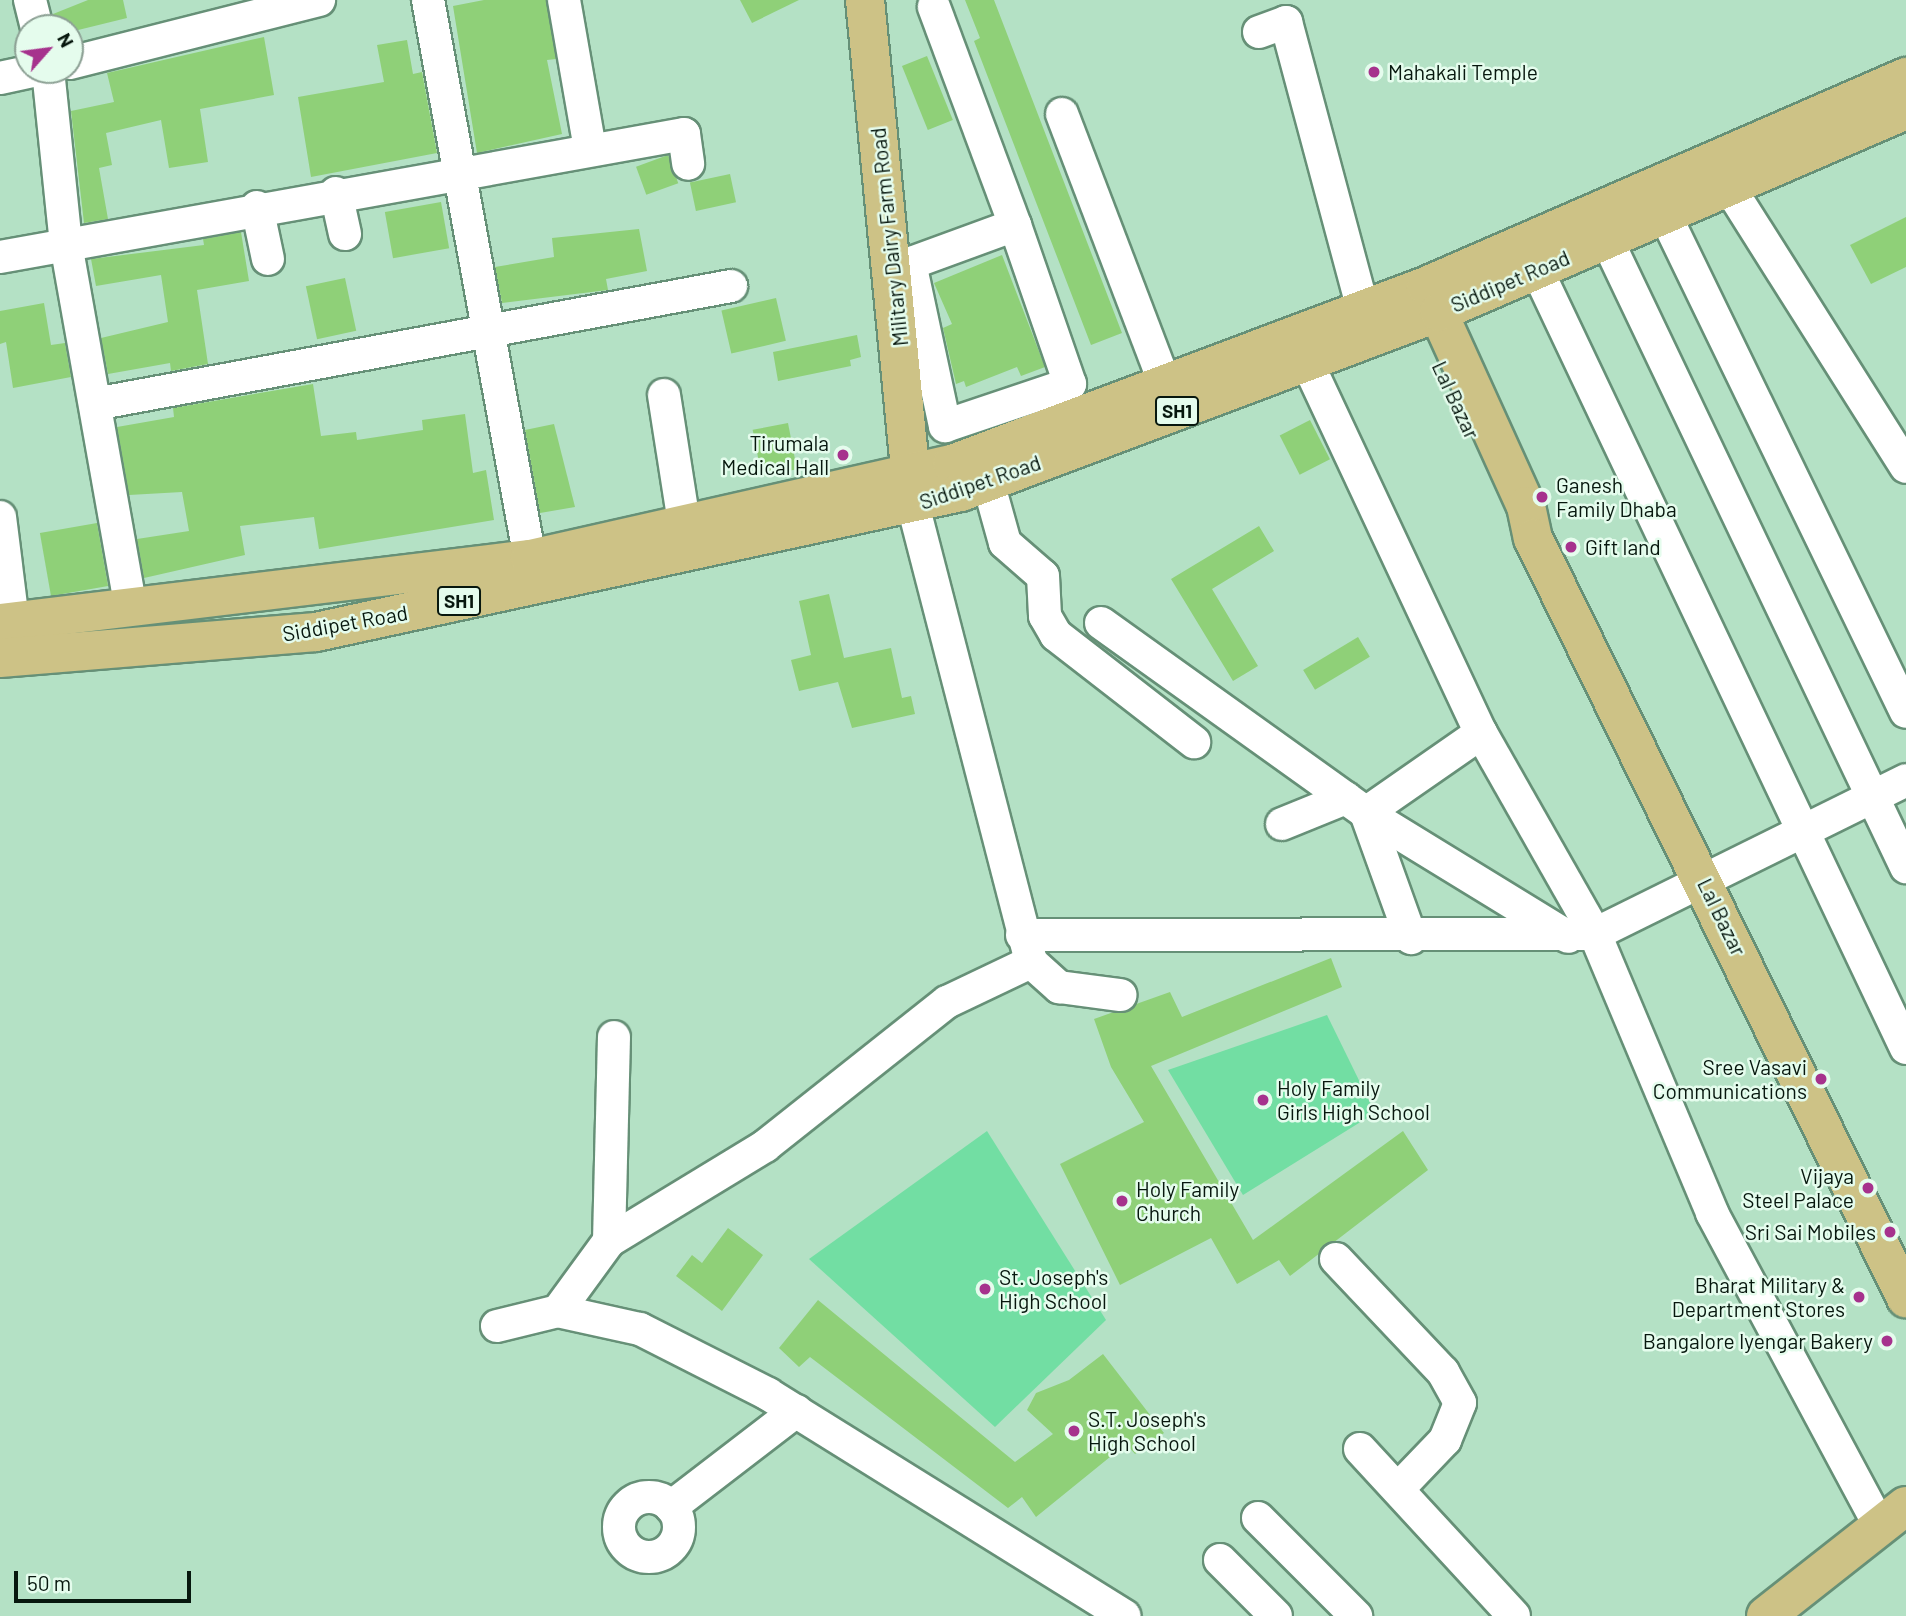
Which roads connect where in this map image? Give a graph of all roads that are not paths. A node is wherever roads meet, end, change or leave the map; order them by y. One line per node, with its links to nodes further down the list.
1 (319, 0): 7 (street)
2 (428, 0): 14 (street)
3 (564, 0): 12 (street)
4 (865, 0): 25 (main road, Military Dairy Farm Road)
5 (934, 7): 19 (street)
6 (1259, 32): 29 (street)
7 (84, 59)
8 (1906, 78): 28 (main road, Siddipet Road / SH1)
9 (49, 84): 22 (street)
10 (1906, 110): 15 (main road, Siddipet Road / SH1)
11 (1062, 114): 32 (street)
12 (590, 149): 13 (street); 14 (street)
13 (688, 164)
14 (460, 171): 16 (street); 30 (street)
15 (1729, 187): 18 (main road, Siddipet Road / SH1); 35 (street)
16 (336, 193): 17 (street); 20 (street)
17 (257, 207): 22 (street); 24 (street)
18 (1665, 215): 21 (main road, Siddipet Road / SH1); 45 (street)
19 (1015, 225): 25 (street); 25 (street)
20 (345, 234)
21 (1607, 240): 26 (main road, Siddipet Road / SH1); 49 (street)
22 (66, 244): 23 (street); 34 (street)
23 (0, 257)
24 (268, 259)
25 (901, 267): 37 (main road, Military Dairy Farm Road)
26 (1537, 270): 28 (main road, Siddipet Road / SH1); 52 (street)
27 (731, 286): 30 (street)
28 (1422, 303): 29 (main road, Siddipet Road / SH1); 31 (main road, Siddipet Road / SH1); 54 (main road, Lal Bazar)
29 (1363, 309): 32 (main road, Siddipet Road / SH1)
30 (485, 330): 34 (street); 40 (street)
31 (1307, 362): 36 (main road, Siddipet Road / SH1); 46 (street)
32 (1165, 384): 37 (main road, Siddipet Road / SH1)
33 (664, 395): 39 (street)
34 (95, 404): 41 (street)
35 (1906, 467)
36 (988, 482): 37 (main road, Siddipet Road / SH1); 47 (street)
37 (913, 490): 39 (main road, Siddipet Road / SH1); 44 (main road, Siddipet Road / SH1); 57 (street)
38 (0, 517): 42 (street)
39 (684, 523): 40 (main road, Siddipet Road / SH1)
40 (530, 559): 41 (main road, Siddipet Road / SH1)
41 (131, 609): 42 (main road, Siddipet Road / SH1)
42 (6, 622)
43 (1101, 623): 50 (street)
44 (0, 658)
45 (1906, 712)
46 (1480, 733): 50 (street); 55 (street)
47 (1194, 742)
48 (1906, 780): 49 (street)
49 (1873, 797): 52 (street); 53 (street)
50 (1356, 805): 51 (street); 55 (street); 56 (street)
51 (1282, 824)
52 (1805, 830): 54 (street); 60 (street)
53 (1906, 867)
54 (1705, 881): 55 (street); 63 (main road, Lal Bazar)
55 (1582, 936): 56 (street); 70 (street)
56 (1411, 938): 57 (street)
57 (1027, 948): 58 (street); 61 (street)
58 (1120, 995)
59 (614, 1037): 61 (street)
60 (1906, 1048)
61 (609, 1241): 64 (street)
62 (1336, 1259): 68 (street)
63 (1906, 1298)
64 (558, 1311): 65 (street); 66 (street)
65 (496, 1326)
66 (796, 1412): 69 (street); 73 (street)
67 (1360, 1449): 68 (street)
68 (1398, 1489): 76 (street)
69 (671, 1507)
70 (1892, 1516): 77 (main road)
71 (1258, 1518): 75 (street)
72 (1220, 1560): 74 (street)
73 (1124, 1616)
74 (1276, 1616)
75 (1356, 1616)
76 (1514, 1616)
77 (1766, 1616)

